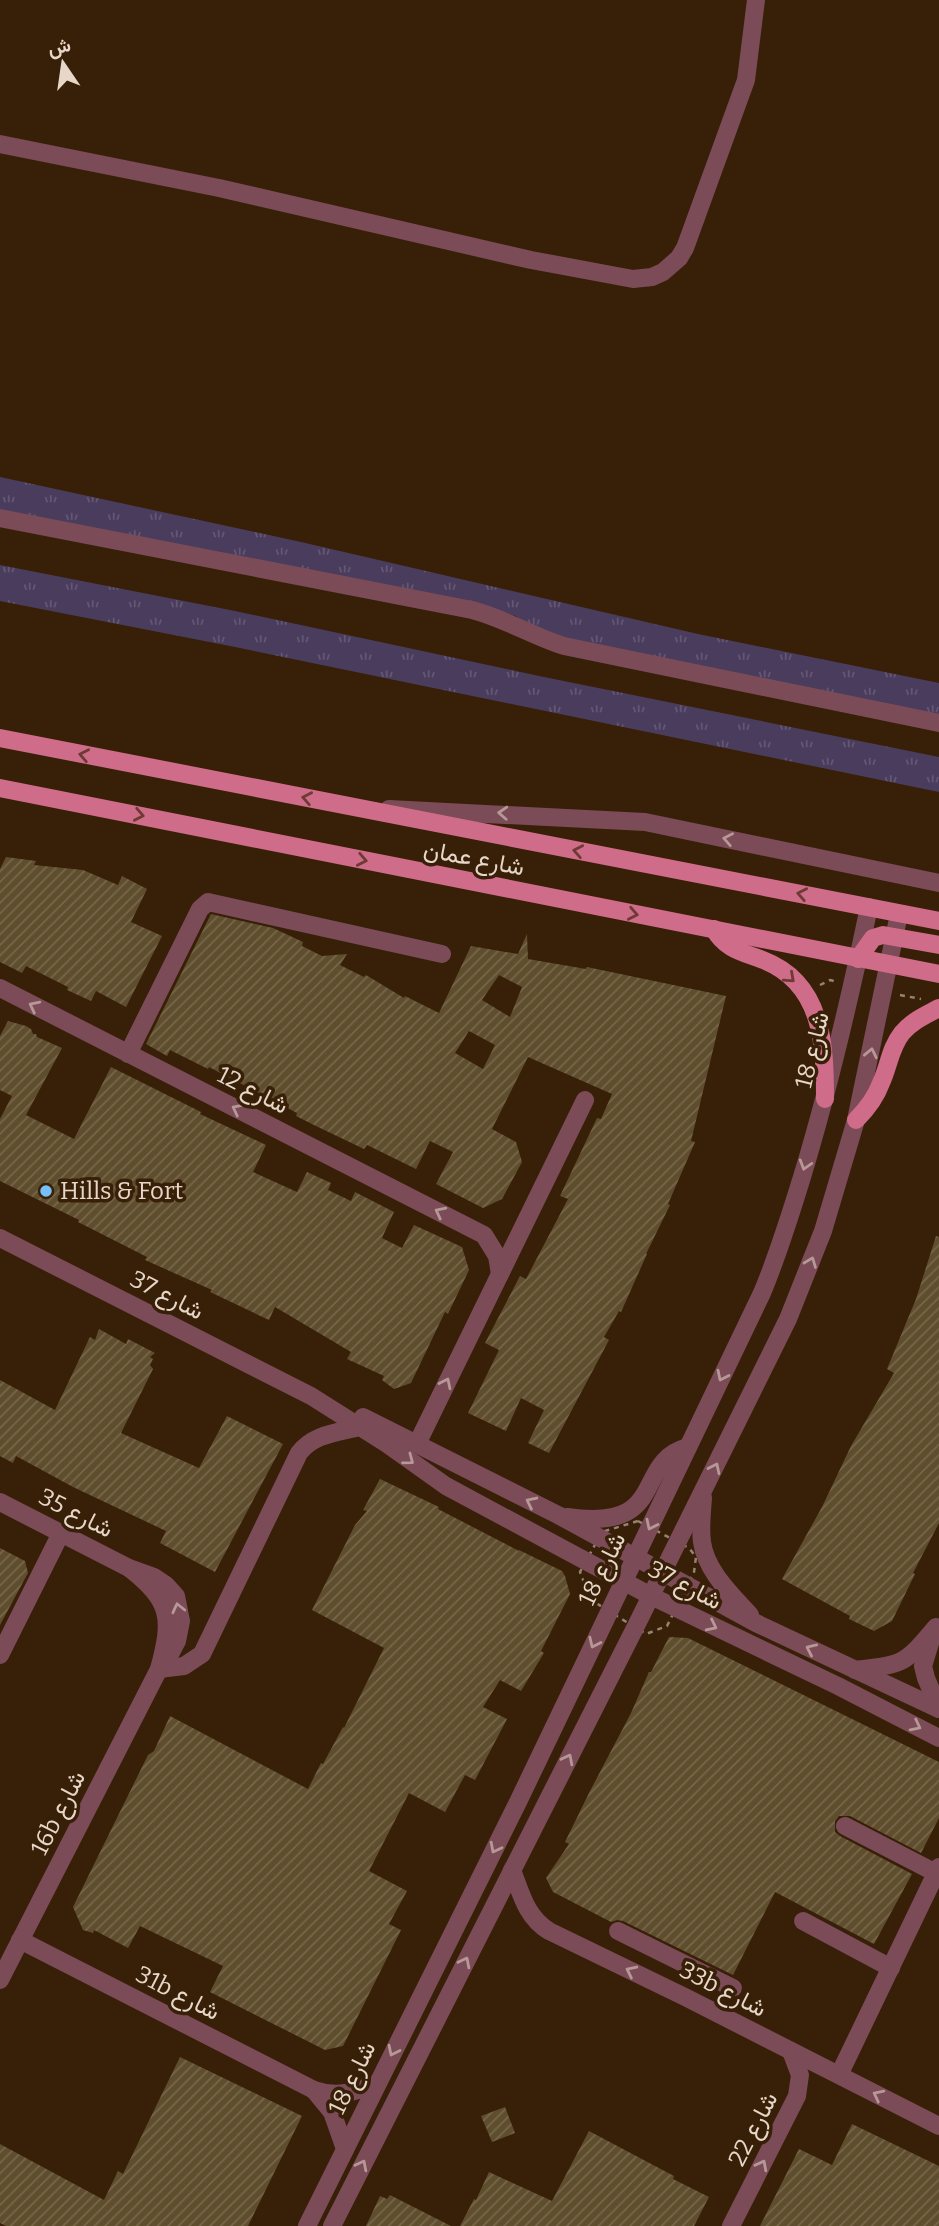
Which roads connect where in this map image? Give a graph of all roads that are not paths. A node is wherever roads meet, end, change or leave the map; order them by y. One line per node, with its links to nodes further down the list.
1 (756, 0): 2 (street)
2 (0, 144)
3 (0, 518): 4 (street)
4 (939, 723)
5 (0, 738): 7 (main road, شارع عمان, one-way to 5)
6 (0, 788): 12 (main road, شارع عمان, one-way to 12)
7 (353, 807): 8 (street, one-way to 7); 9 (main road, شارع عمان, one-way to 7)
8 (939, 883)
9 (869, 907): 10 (main road, شارع عمان); 16 (street, شارع 18)
10 (899, 914): 11 (main road, شارع عمان); 13 (street, شارع 18)
11 (939, 921)
12 (714, 929): 16 (main road, شارع عمان); 22 (main road, one-way to 22)
13 (895, 936): 14 (main road); 16 (main road); 17 (street, شارع 18)
14 (939, 945)
15 (442, 954): 21 (street)
16 (858, 959): 17 (main road, شارع عمان); 22 (street, شارع 18)
17 (890, 964): 18 (main road, شارع عمان); 24 (street, شارع 18, one-way to 17)
18 (939, 974)
19 (0, 988): 21 (street, شارع 12, one-way to 19)
20 (939, 1008): 24 (main road)
21 (128, 1054): 26 (street, شارع 12, one-way to 21)
22 (825, 1099): 32 (street, شارع 18, one-way to 32)
23 (585, 1100): 25 (street)
24 (856, 1120): 33 (street, شارع 18, one-way to 24)
25 (523, 1225): 26 (street); 28 (street)
26 (484, 1235): 28 (street)
27 (0, 1238): 29 (street, شارع 37)
28 (499, 1274): 31 (street, one-way to 28)
29 (311, 1396): 30 (street, شارع 37); 31 (street, شارع 37)
30 (359, 1427): 39 (street, شارع 37, one-way to 39); 44 (street)
31 (416, 1444): 35 (street, شارع 37, one-way to 31)
32 (688, 1447): 35 (street); 37 (street, شارع 18, one-way to 37)
33 (703, 1491): 38 (street, شارع 18); 41 (street)
34 (0, 1502): 36 (street, شارع 35)
35 (558, 1515): 37 (street, شارع 37)
36 (61, 1533): 43 (street); 44 (street, شارع 35)
37 (635, 1558): 38 (street, شارع 37); 39 (street, شارع 18)
38 (662, 1572): 40 (street, شارع 18); 41 (street, شارع 37)
39 (623, 1581): 40 (street, شارع 37); 61 (street, شارع 18, one-way to 61)
40 (651, 1597): 47 (street, شارع 37, one-way to 47); 49 (street, شارع 18, one-way to 40)
41 (756, 1623): 45 (street, شارع 37, one-way to 41)
42 (937, 1624): 45 (street); 46 (street)
43 (0, 1655)
44 (159, 1669): 53 (street, 16b شارع)
45 (855, 1670): 46 (street, شارع 37)
46 (939, 1709)
47 (939, 1738)
48 (845, 1826): 50 (street)
49 (512, 1870): 57 (street, 33b شارع, one-way to 49); 66 (street, شارع 18, one-way to 49)
50 (938, 1870): 55 (street)
51 (803, 1921): 55 (street)
52 (618, 1931): 54 (street)
53 (20, 1940): 56 (street, 16b شارع); 62 (street, 31b شارع)
54 (677, 1961): 57 (street); 58 (street)
55 (891, 1968): 60 (street)
56 (0, 1980)
57 (663, 1986): 59 (street, 33b شارع)
58 (733, 1988)
59 (791, 2051): 60 (street, 33b شارع); 67 (street, شارع 22, one-way to 59)
60 (839, 2075): 63 (street, 33b شارع, one-way to 60)
61 (376, 2084): 62 (street, 31b شارع); 64 (street, شارع 18)
62 (314, 2090): 64 (street, 31b شارع)
63 (939, 2126)
64 (345, 2149): 65 (street, شارع 18)
65 (307, 2226)
66 (331, 2226)
67 (731, 2226)

